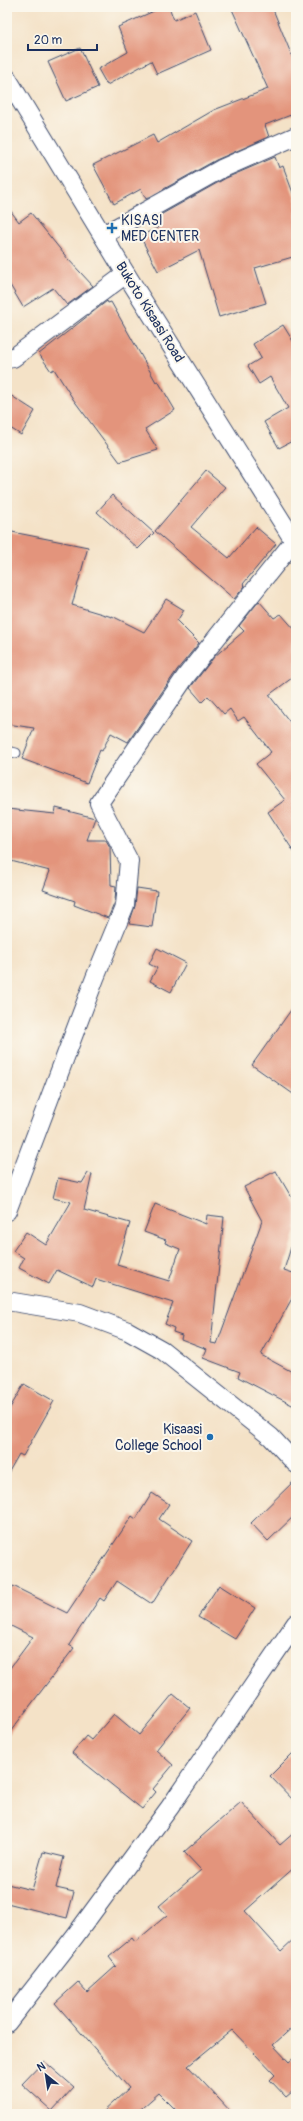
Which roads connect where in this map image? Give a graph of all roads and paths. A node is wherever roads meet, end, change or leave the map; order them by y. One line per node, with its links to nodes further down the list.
1 (7, 78): 3 (street, Bukoto Kisaasi Road)
2 (296, 136): 3 (street)
3 (103, 235): 4 (street, Bukoto Kisaasi Road)
4 (126, 274): 5 (street); 6 (street, Bukoto Kisaasi Road)
5 (7, 359)
6 (295, 543): 7 (street)
7 (7, 1211)
8 (7, 1301): 9 (street)
9 (296, 1464)
10 (296, 1623): 11 (street)
11 (7, 2024)

